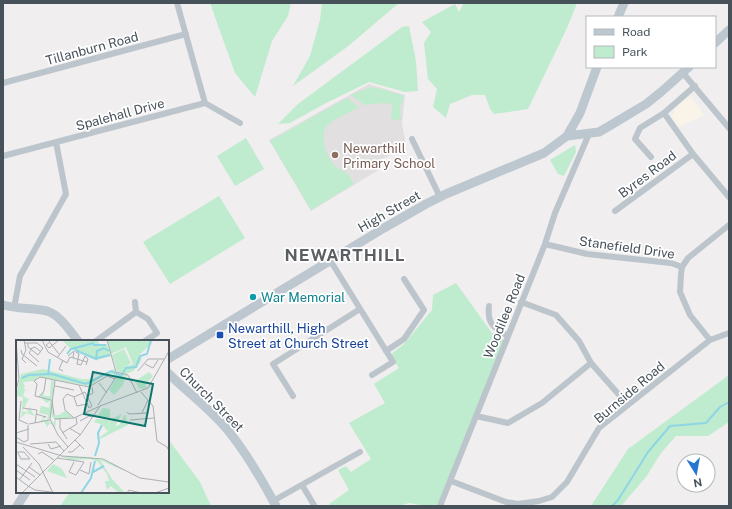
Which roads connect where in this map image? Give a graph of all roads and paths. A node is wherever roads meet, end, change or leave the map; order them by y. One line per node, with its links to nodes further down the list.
1 (177, 3): 5 (street)
2 (624, 3): 3 (main road)
3 (618, 16)
4 (729, 30): 6 (main road)
5 (186, 34): 9 (street, Tillanburn Road); 11 (street)
6 (716, 42)
7 (597, 68): 16 (main road)
8 (686, 70): 10 (street); 15 (main road)
9 (3, 83)
10 (695, 86): 12 (street); 14 (street)
11 (204, 103): 13 (street); 18 (street, Spalehall Drive)
12 (664, 113): 19 (street); 21 (street)
13 (240, 122)
14 (729, 128)
15 (589, 134): 16 (main road); 26 (street, Woodilee Road)
16 (567, 136): 22 (main road, High Street)
17 (412, 139): 22 (street)
18 (56, 142): 20 (street, Spalehall Drive); 34 (street)
19 (693, 154): 23 (street); 24 (street, Byres Road)
20 (3, 156)
21 (651, 157)
22 (440, 197): 27 (main road, High Street)
23 (729, 197)
24 (615, 211)
25 (729, 225): 28 (street)
26 (545, 244): 28 (street, Stanefield Drive); 31 (street, Woodilee Road)
27 (330, 260): 35 (street); 44 (main road, High Street)
28 (682, 267): 42 (street)
29 (404, 279): 43 (street)
30 (135, 302): 36 (street)
31 (521, 302): 38 (street, Woodilee Road); 45 (street)
32 (3, 305): 34 (main road)
33 (489, 306): 38 (street)
34 (14, 308): 39 (main road)
35 (360, 309): 43 (street); 48 (street)
36 (136, 312): 40 (street); 41 (street)
37 (729, 333): 42 (street, Burnside Road)
38 (508, 336): 50 (street, Woodilee Road)
39 (77, 340)
40 (97, 340)
41 (147, 340)
42 (710, 340): 49 (street, Burnside Road)
43 (386, 351): 47 (street)
44 (169, 357)
45 (591, 363): 49 (street); 50 (street)
46 (169, 374): 55 (main road, Church Street)
47 (372, 375)
48 (293, 396)
49 (628, 405): 52 (street, Burnside Road)
50 (476, 416): 52 (street, Woodilee Road)
51 (360, 452): 53 (street)
52 (451, 480): 58 (street, Woodilee Road)
53 (302, 485): 55 (street); 56 (street)
54 (25, 493): 57 (main road)
55 (274, 504)
56 (314, 505)
57 (17, 506)
58 (440, 506)

